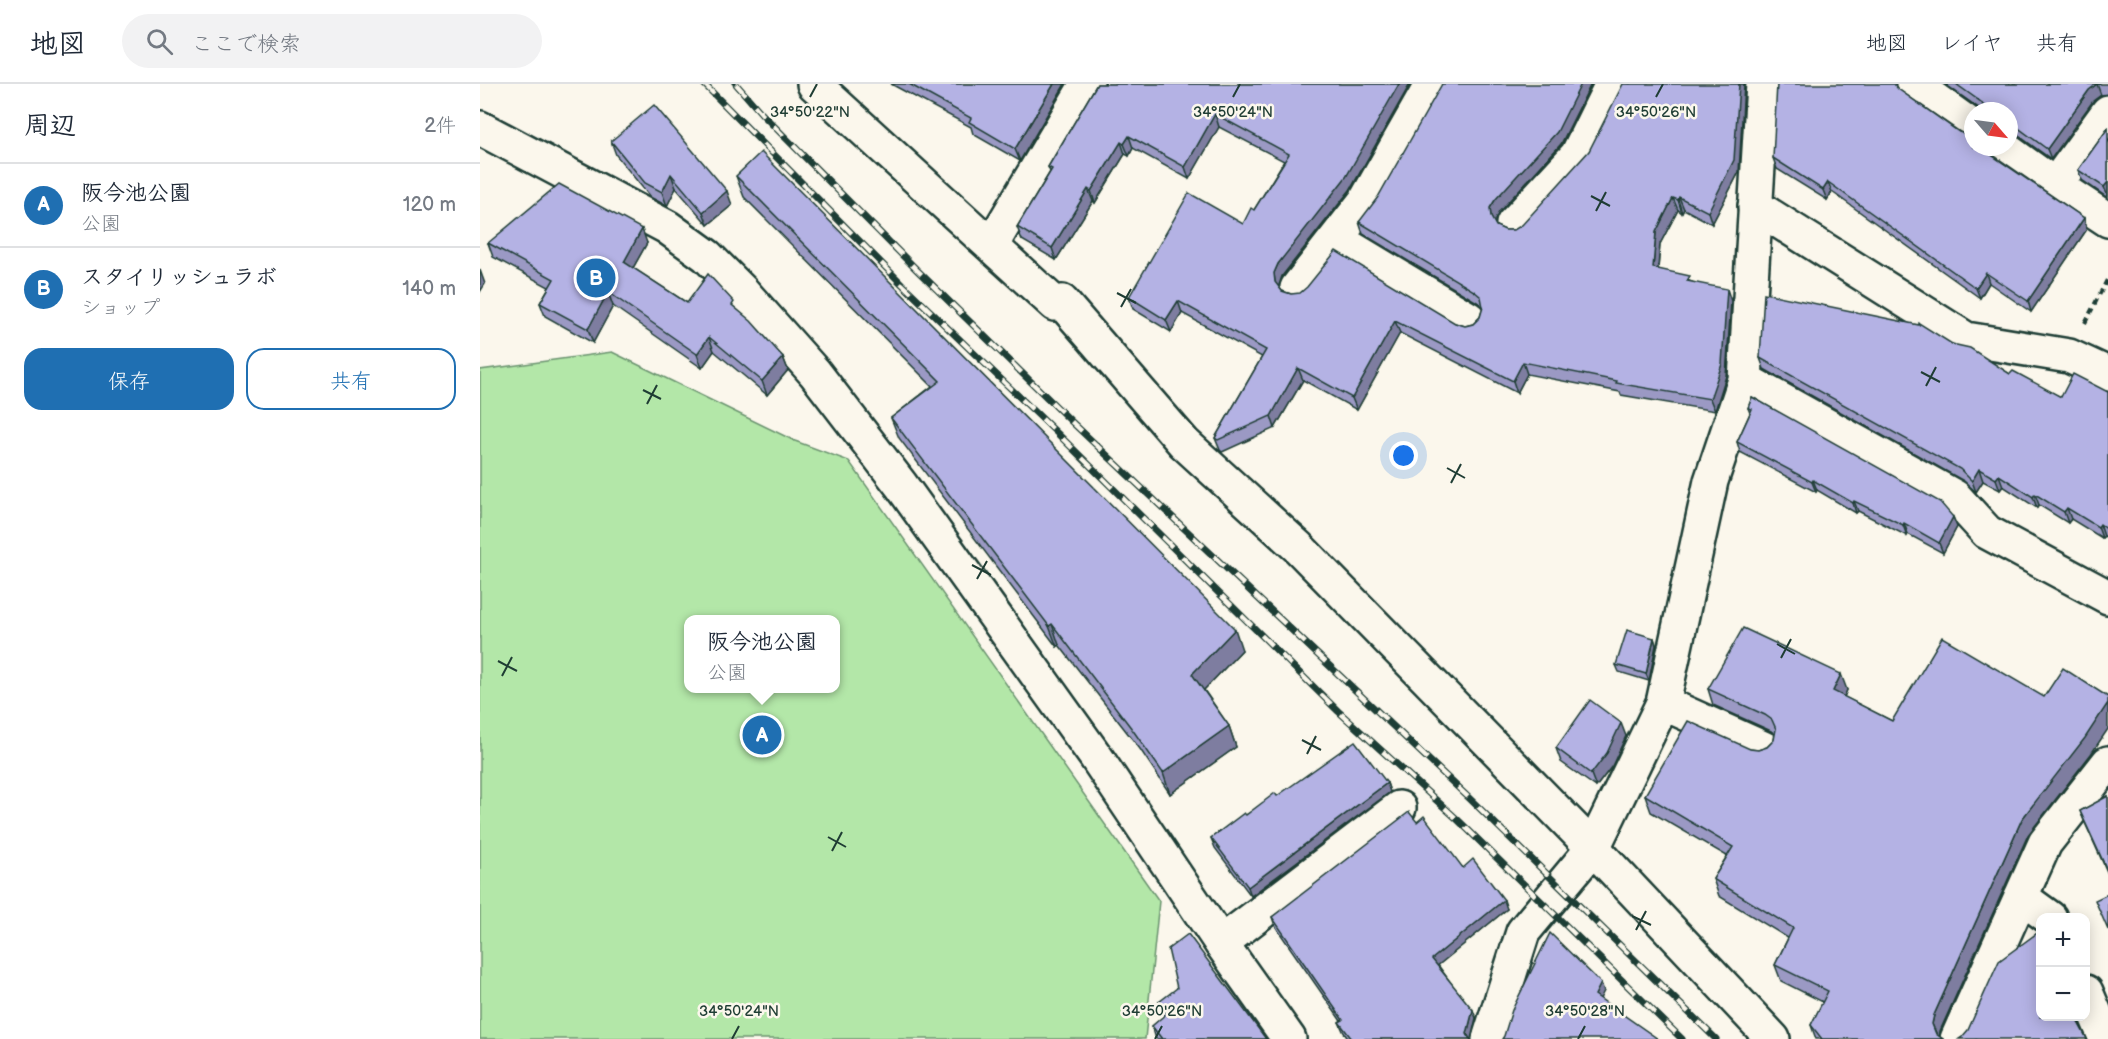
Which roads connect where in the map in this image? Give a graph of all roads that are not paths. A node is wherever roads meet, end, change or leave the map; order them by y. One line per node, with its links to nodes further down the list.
1 (1087, 84): 16 (street)
2 (1432, 84): 15 (street)
3 (1612, 84): 14 (street)
4 (1763, 84): 12 (street)
5 (1913, 84): 8 (street)
6 (817, 85): 16 (street)
7 (2108, 112): 11 (street)
8 (1964, 121)
9 (480, 128): 29 (street)
10 (2015, 156): 11 (street)
11 (2055, 185): 13 (street)
12 (1755, 206): 19 (street); 20 (street)
13 (2108, 220)
14 (1513, 224)
15 (1336, 239): 17 (street); 18 (street)
16 (992, 244): 26 (street)
17 (1297, 288)
18 (1469, 319)
19 (2108, 375)
20 (1745, 380): 21 (street); 22 (street)
21 (2108, 597)
22 (1663, 703): 23 (street); 26 (street)
23 (1763, 748)
24 (2108, 762): 27 (street)
25 (1399, 808): 29 (street)
26 (1593, 848): 32 (street); 33 (street)
27 (2021, 897): 28 (street); 34 (street)
28 (2043, 913)
29 (1221, 943): 31 (street)
30 (2090, 1003): 35 (street)
31 (1289, 1039)
32 (1489, 1039)
33 (1773, 1039)
34 (1957, 1039)
35 (2106, 1039)

